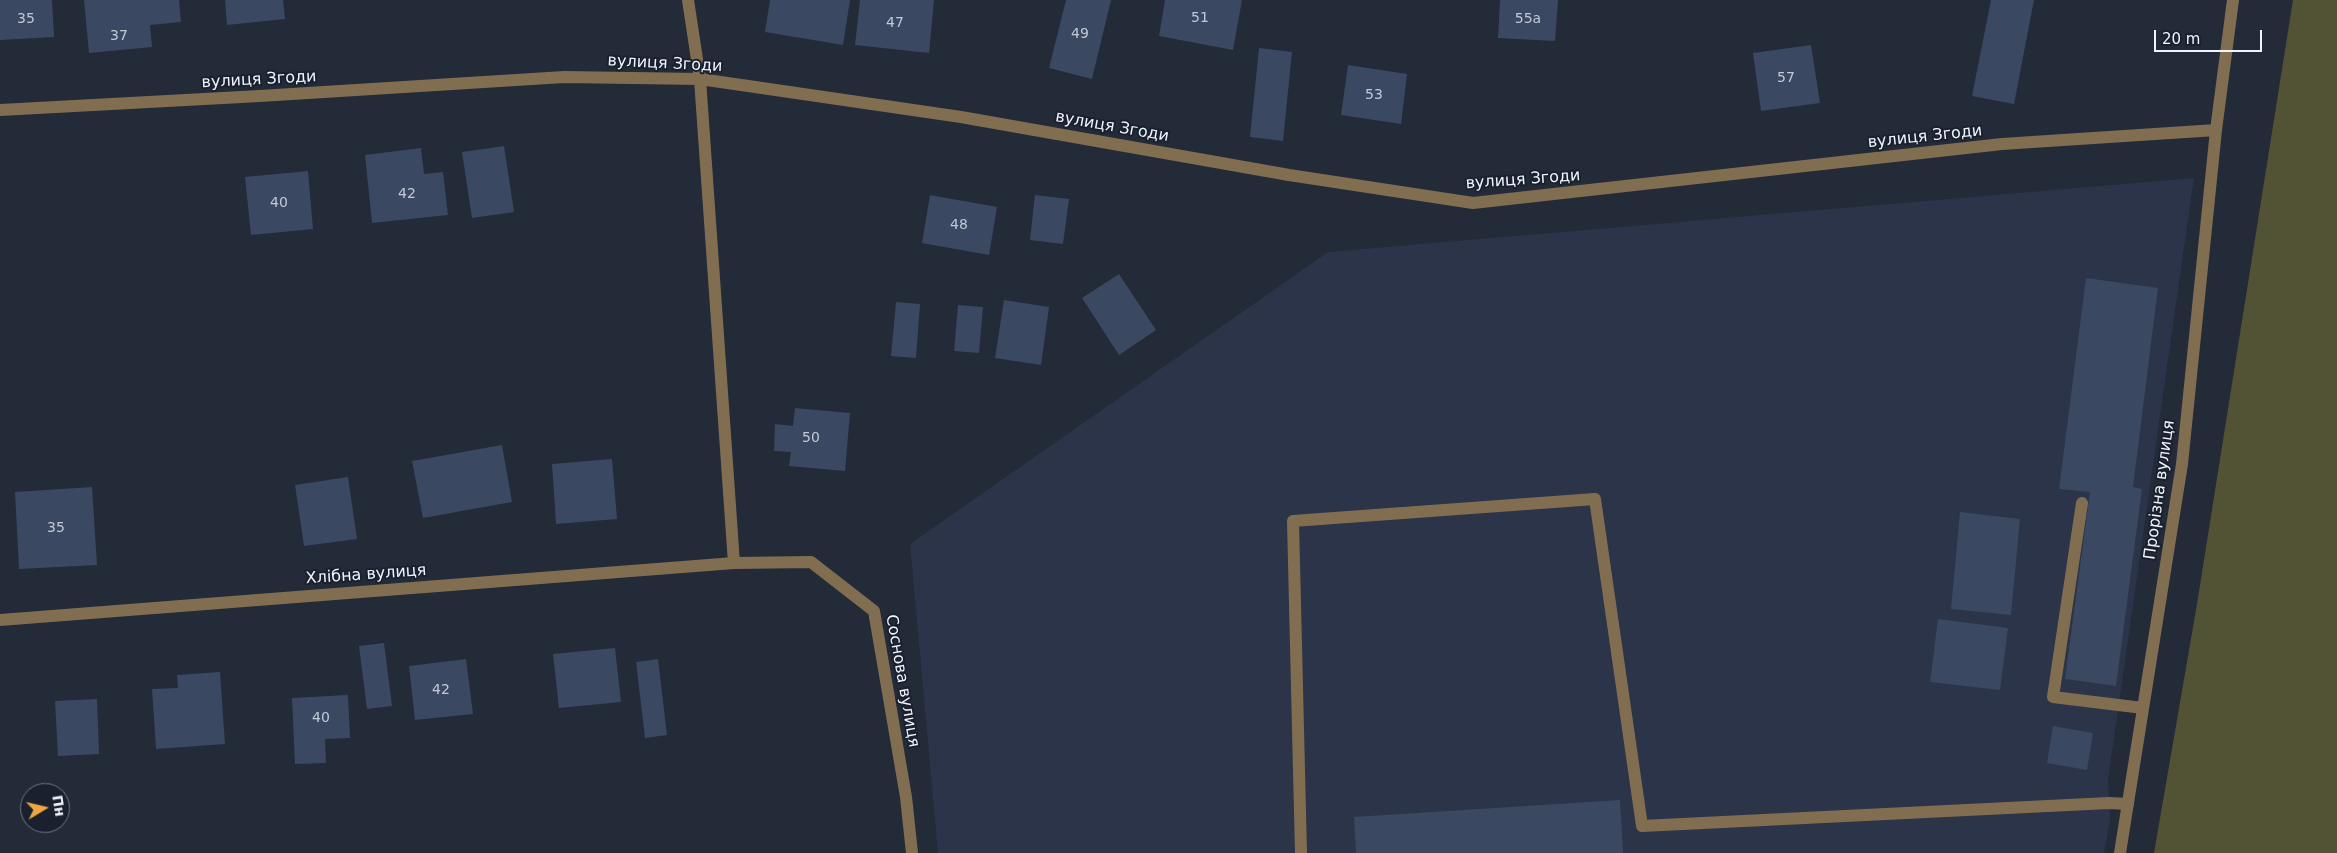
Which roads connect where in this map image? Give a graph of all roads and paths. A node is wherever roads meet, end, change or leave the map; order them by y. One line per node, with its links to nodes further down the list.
1 (688, 0): 3 (street)
2 (2233, 0): 5 (street, Прорізна вулиця)
3 (700, 79): 4 (street, вулиця Згоди); 5 (street, вулиця Згоди); 7 (street)
4 (0, 110)
5 (2216, 130): 9 (street, Прорізна вулиця)
6 (2082, 502): 9 (street)
7 (734, 563): 8 (street, Хлібна вулиця); 11 (street, Соснова вулиця)
8 (0, 620)
9 (2143, 708): 10 (street, Прорізна вулиця)
10 (2128, 804): 12 (street); 13 (street, Прорізна вулиця)
11 (912, 853)
12 (1301, 853)
13 (2120, 853)

